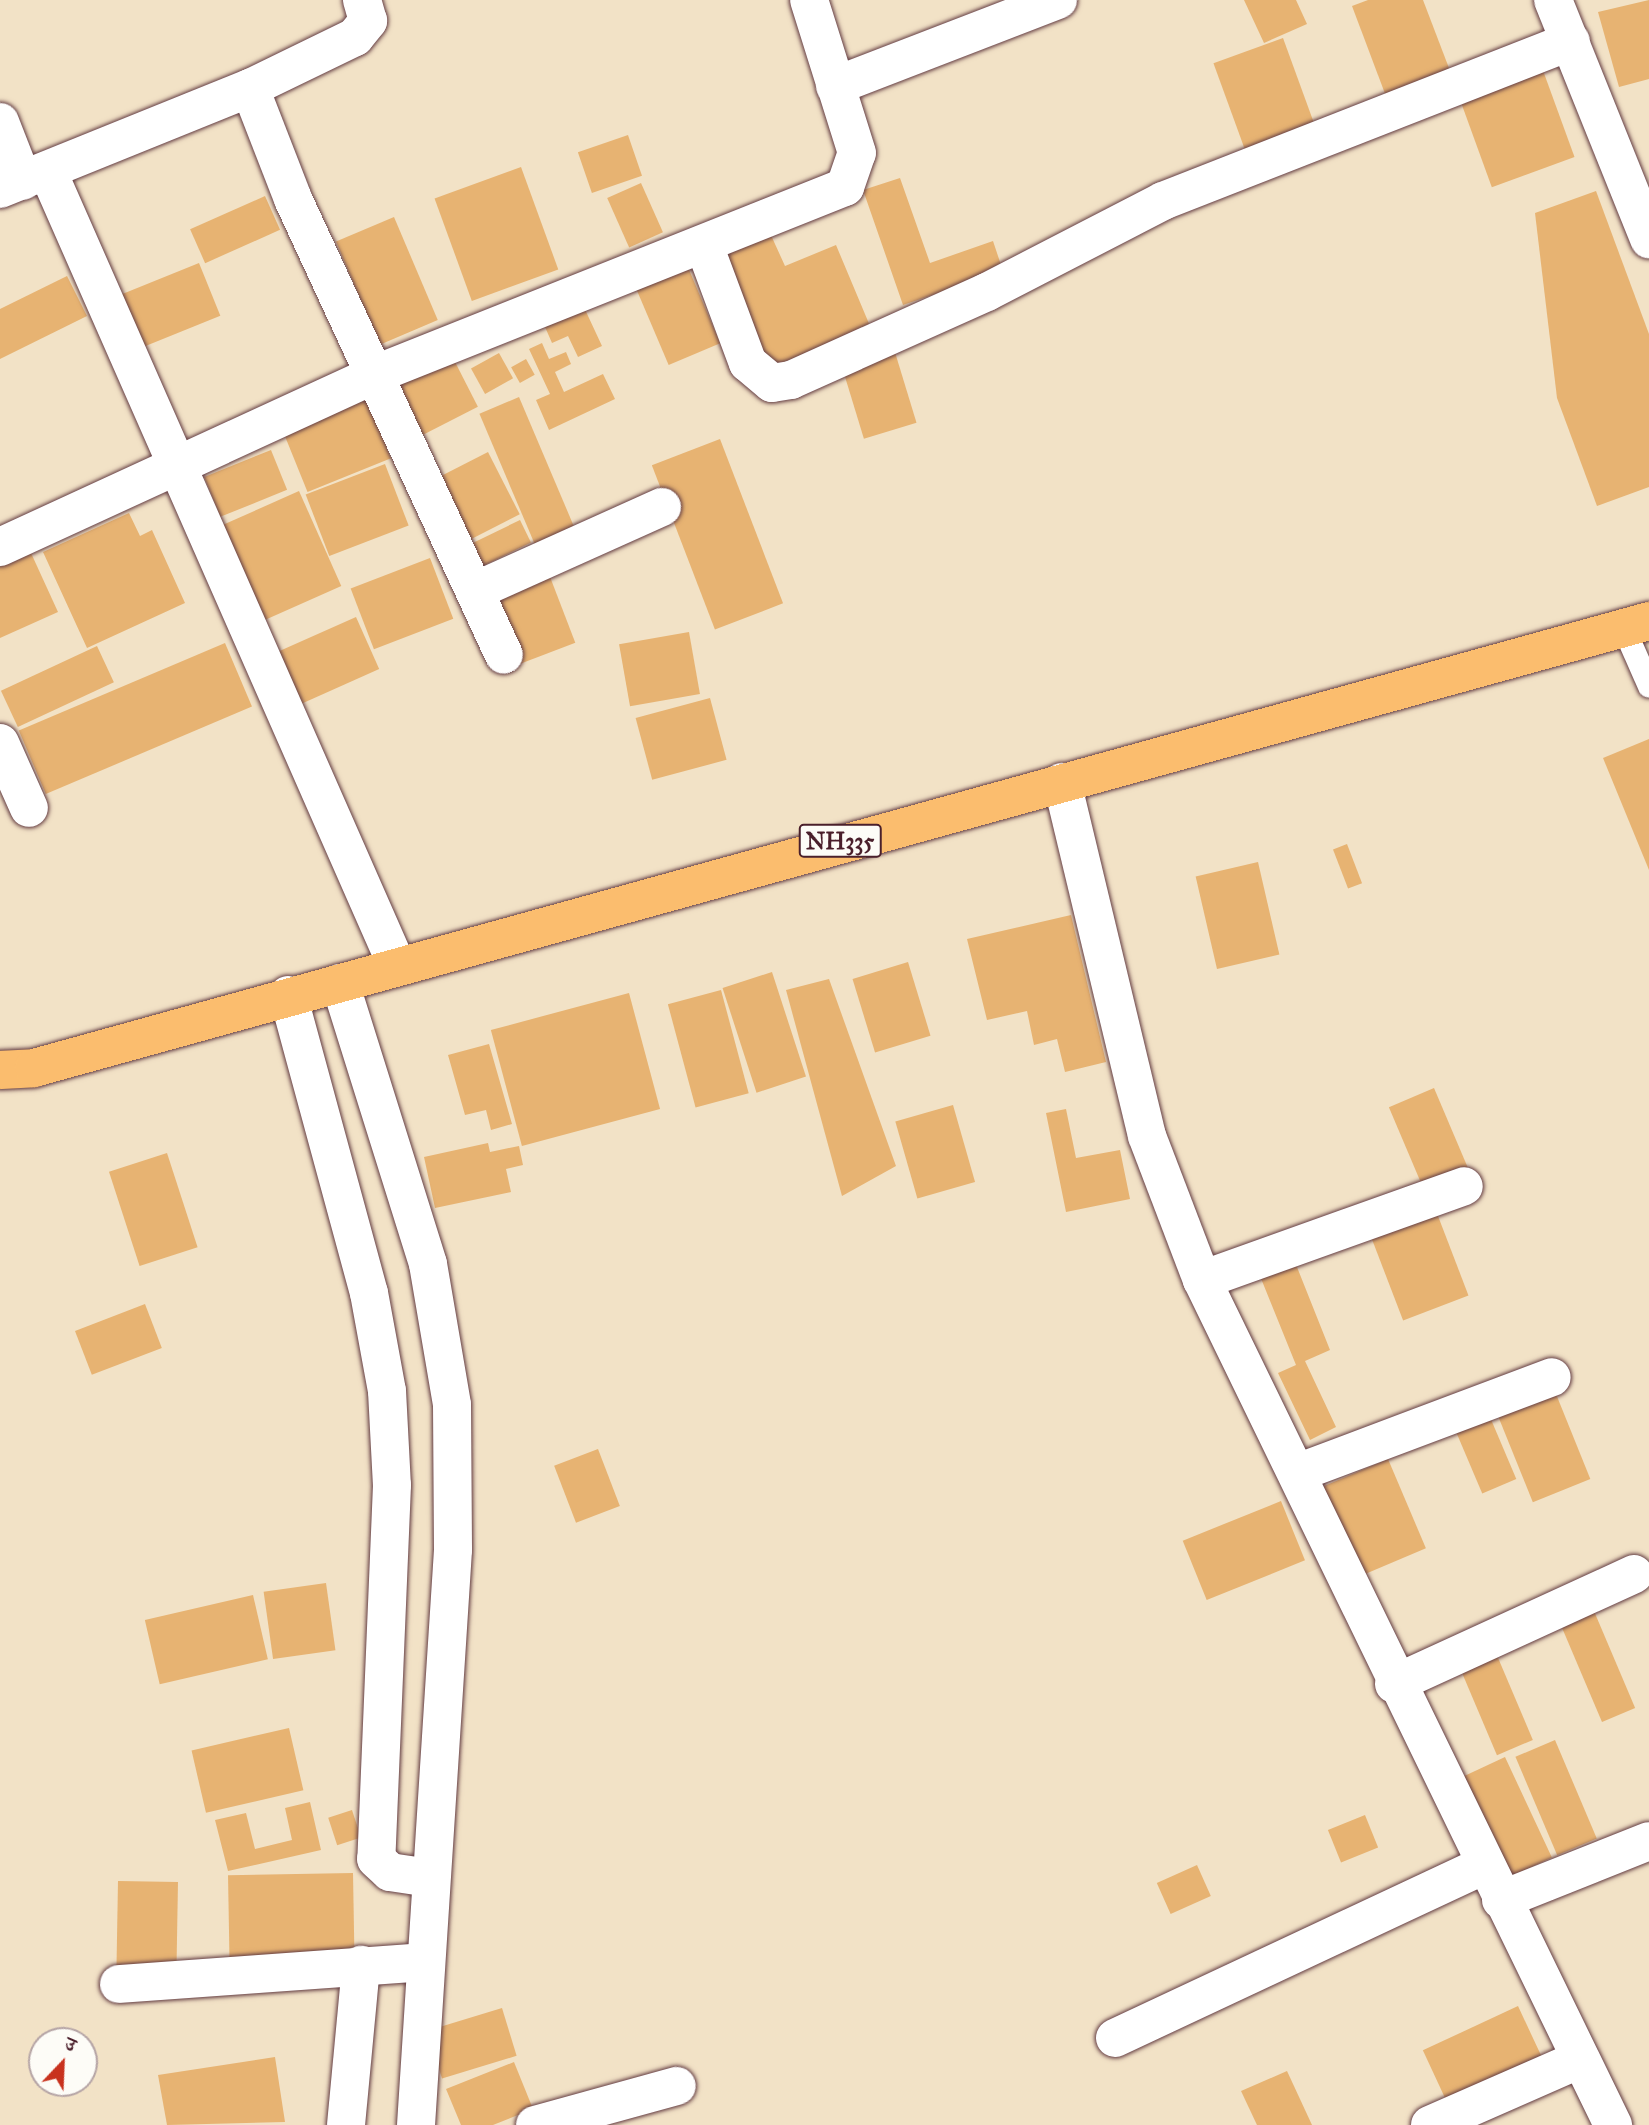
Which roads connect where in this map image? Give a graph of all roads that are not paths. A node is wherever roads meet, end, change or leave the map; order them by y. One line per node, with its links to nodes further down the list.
1 (362, 0): 7 (street)
2 (808, 0): 6 (street)
3 (1058, 0): 6 (street)
4 (1553, 0): 5 (street)
5 (1571, 41): 10 (street); 11 (street)
6 (835, 86): 11 (street)
7 (250, 88): 9 (street); 12 (street)
8 (0, 122): 9 (street)
9 (23, 181): 13 (street)
10 (1649, 239)
11 (704, 245): 12 (street)
12 (376, 374): 13 (street); 16 (street)
13 (175, 471): 15 (street); 23 (street)
14 (662, 507): 16 (street)
15 (0, 547)
16 (475, 591): 18 (street)
17 (1636, 624): 19 (lane); 21 (highway, NH335)
18 (504, 655)
19 (1649, 687)
20 (0, 743): 22 (street)
21 (1062, 782): 23 (highway, NH335); 29 (street)
22 (29, 808)
23 (397, 966): 24 (highway, NH335)
24 (340, 983): 25 (highway, NH335); 36 (street)
25 (288, 996): 26 (highway, NH335); 36 (street)
26 (17, 1069): 27 (highway, NH335)
27 (0, 1095)
28 (1464, 1186): 29 (street)
29 (1202, 1280): 31 (street)
30 (1552, 1377): 31 (street)
31 (1297, 1473): 33 (street)
32 (1634, 1574): 33 (street)
33 (1394, 1685): 35 (street)
34 (1649, 1841): 37 (street)
35 (1484, 1865): 37 (street); 41 (street)
36 (430, 1878): 38 (street)
37 (1501, 1900): 42 (street)
38 (424, 1962): 39 (street); 45 (street)
39 (361, 1965): 40 (street); 44 (street)
40 (119, 1984)
41 (1115, 2038)
42 (1580, 2059): 47 (street); 48 (street)
43 (677, 2086): 46 (street)
44 (346, 2125)
45 (416, 2125)
46 (535, 2125)
47 (1430, 2125)
48 (1613, 2125)

